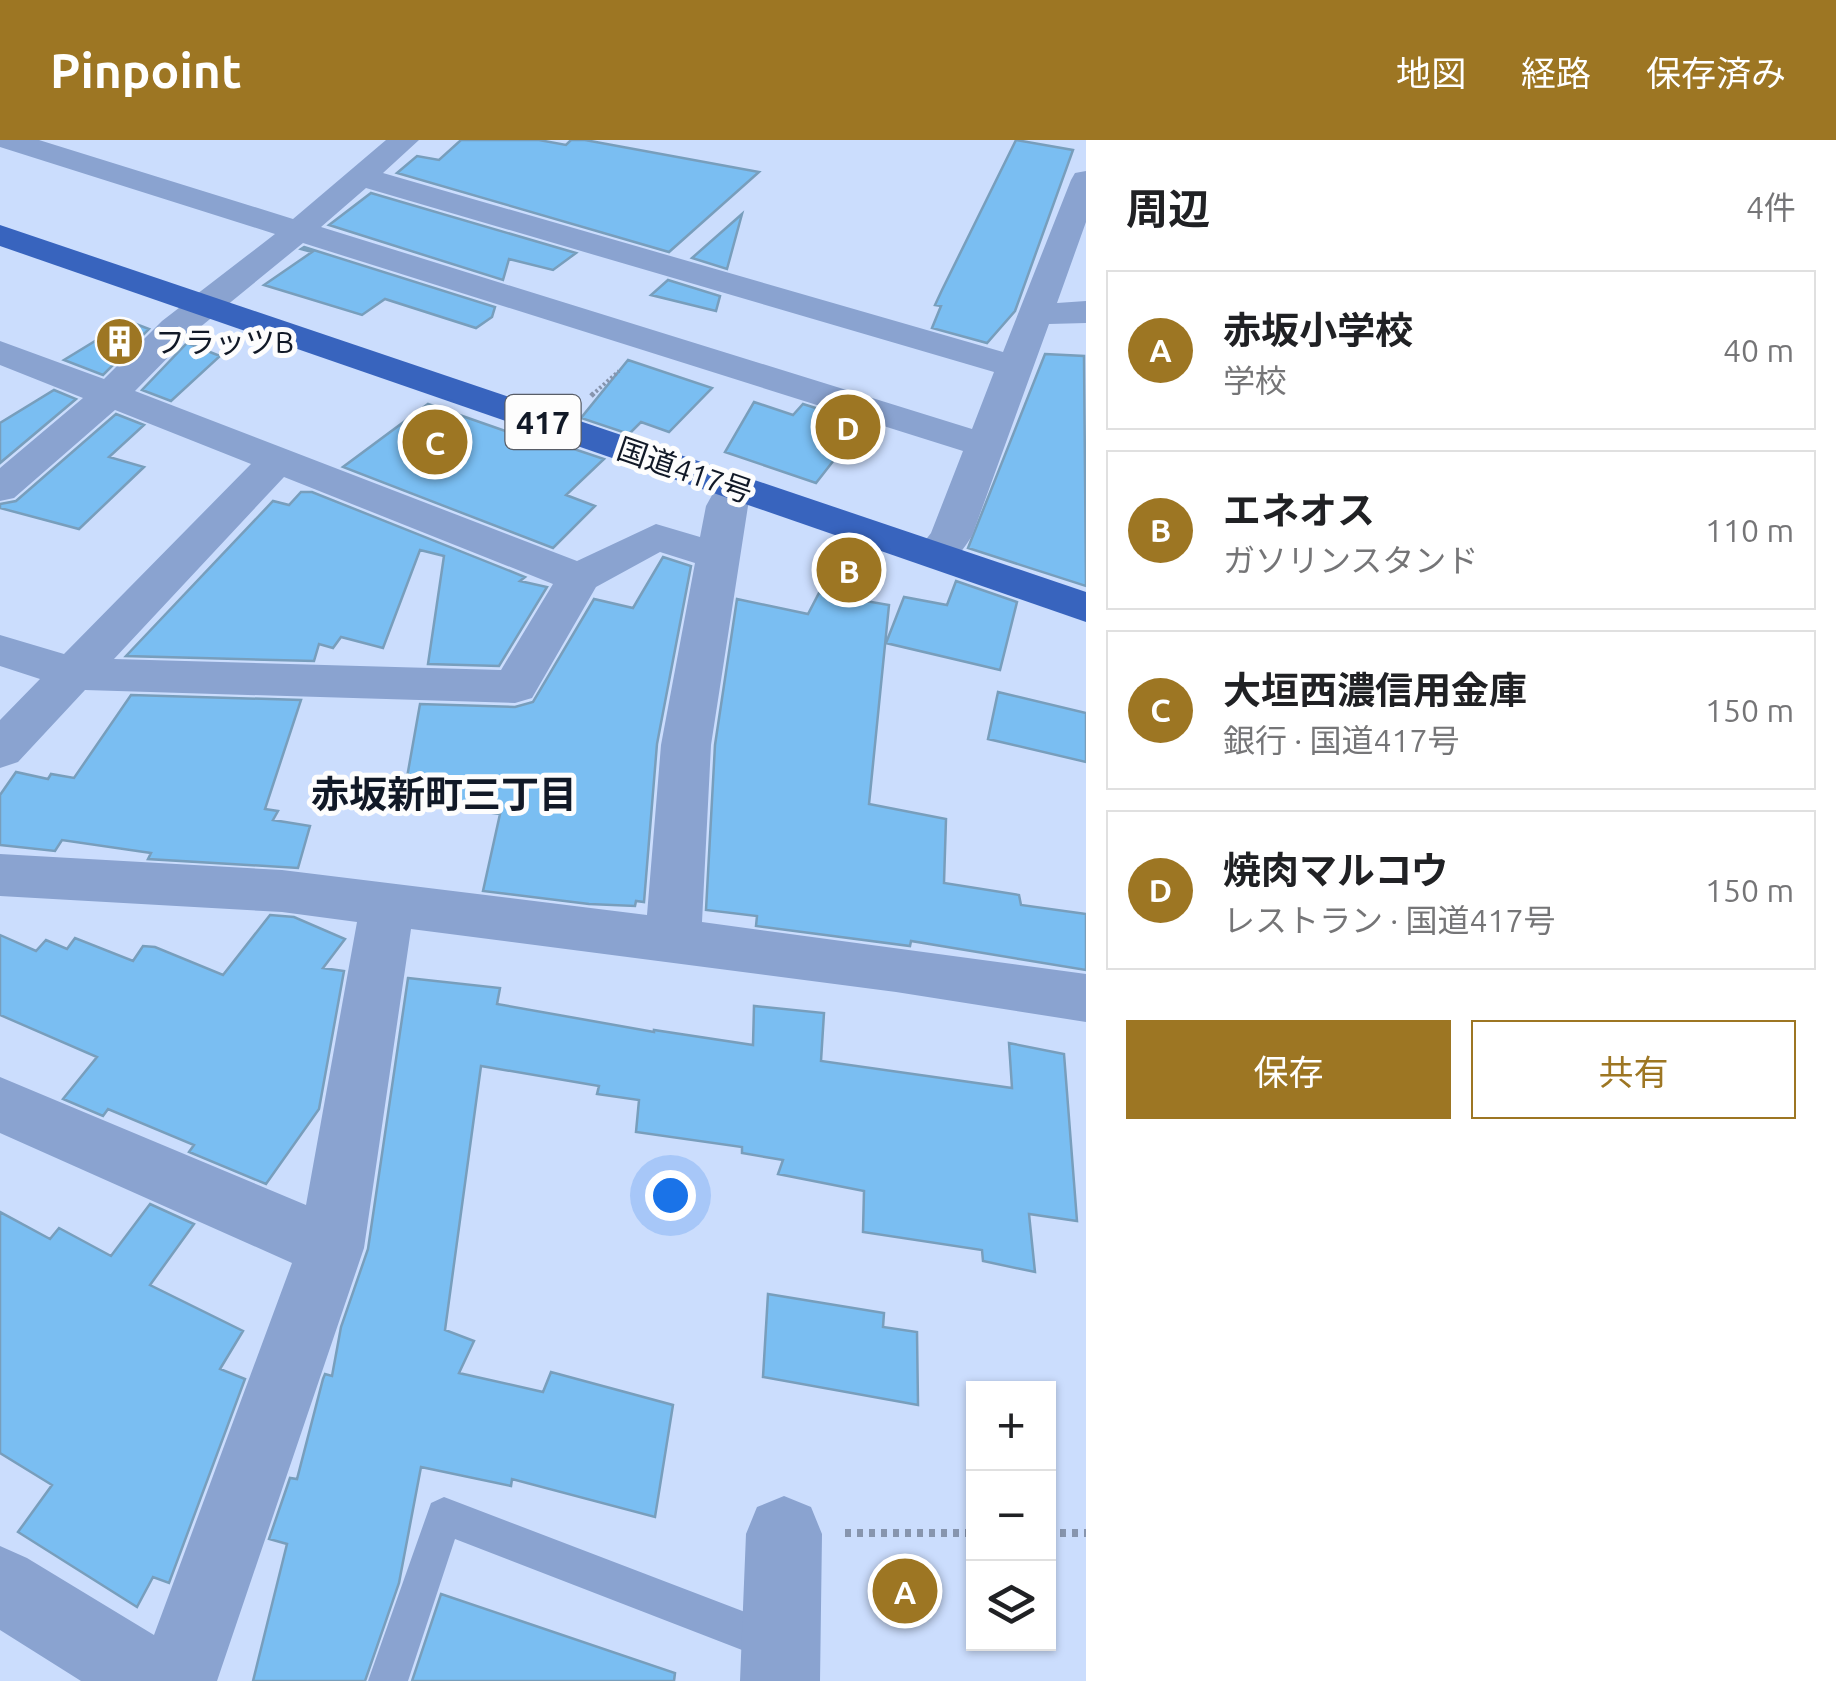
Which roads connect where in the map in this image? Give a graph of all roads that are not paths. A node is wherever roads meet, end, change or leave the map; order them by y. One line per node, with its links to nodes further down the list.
1 (8, 140): 5 (street)
2 (404, 140): 3 (street)
3 (362, 177): 5 (street); 11 (street)
4 (1086, 180): 9 (street)
5 (297, 232): 7 (street); 13 (street)
6 (0, 235): 7 (highway, 国道417号 / 417)
7 (207, 306): 12 (street); 15 (highway, 国道417号 / 417)
8 (1086, 312): 9 (street)
9 (1035, 314): 11 (street)
10 (0, 352): 12 (street)
11 (1016, 366): 13 (street)
12 (111, 394): 14 (street); 16 (street)
13 (984, 445): 17 (street)
14 (278, 460): 19 (street); 22 (street)
15 (735, 488): 17 (highway, 国道417号 / 417); 18 (street)
16 (0, 489)
17 (936, 555): 20 (highway, 国道417号 / 417)
18 (718, 556): 19 (street); 26 (street)
19 (578, 578): 22 (street)
20 (1086, 608)
21 (0, 650): 22 (street)
22 (74, 674): 23 (street)
23 (0, 750)
24 (0, 875): 25 (street)
25 (387, 905): 26 (street); 29 (street)
26 (673, 942): 27 (street)
27 (1086, 998)
28 (0, 1104): 29 (street)
29 (331, 1248): 34 (street)
30 (784, 1534): 32 (street)
31 (0, 1585): 33 (street)
32 (782, 1663): 35 (lane)
33 (154, 1681)
34 (177, 1681)
35 (388, 1681)

